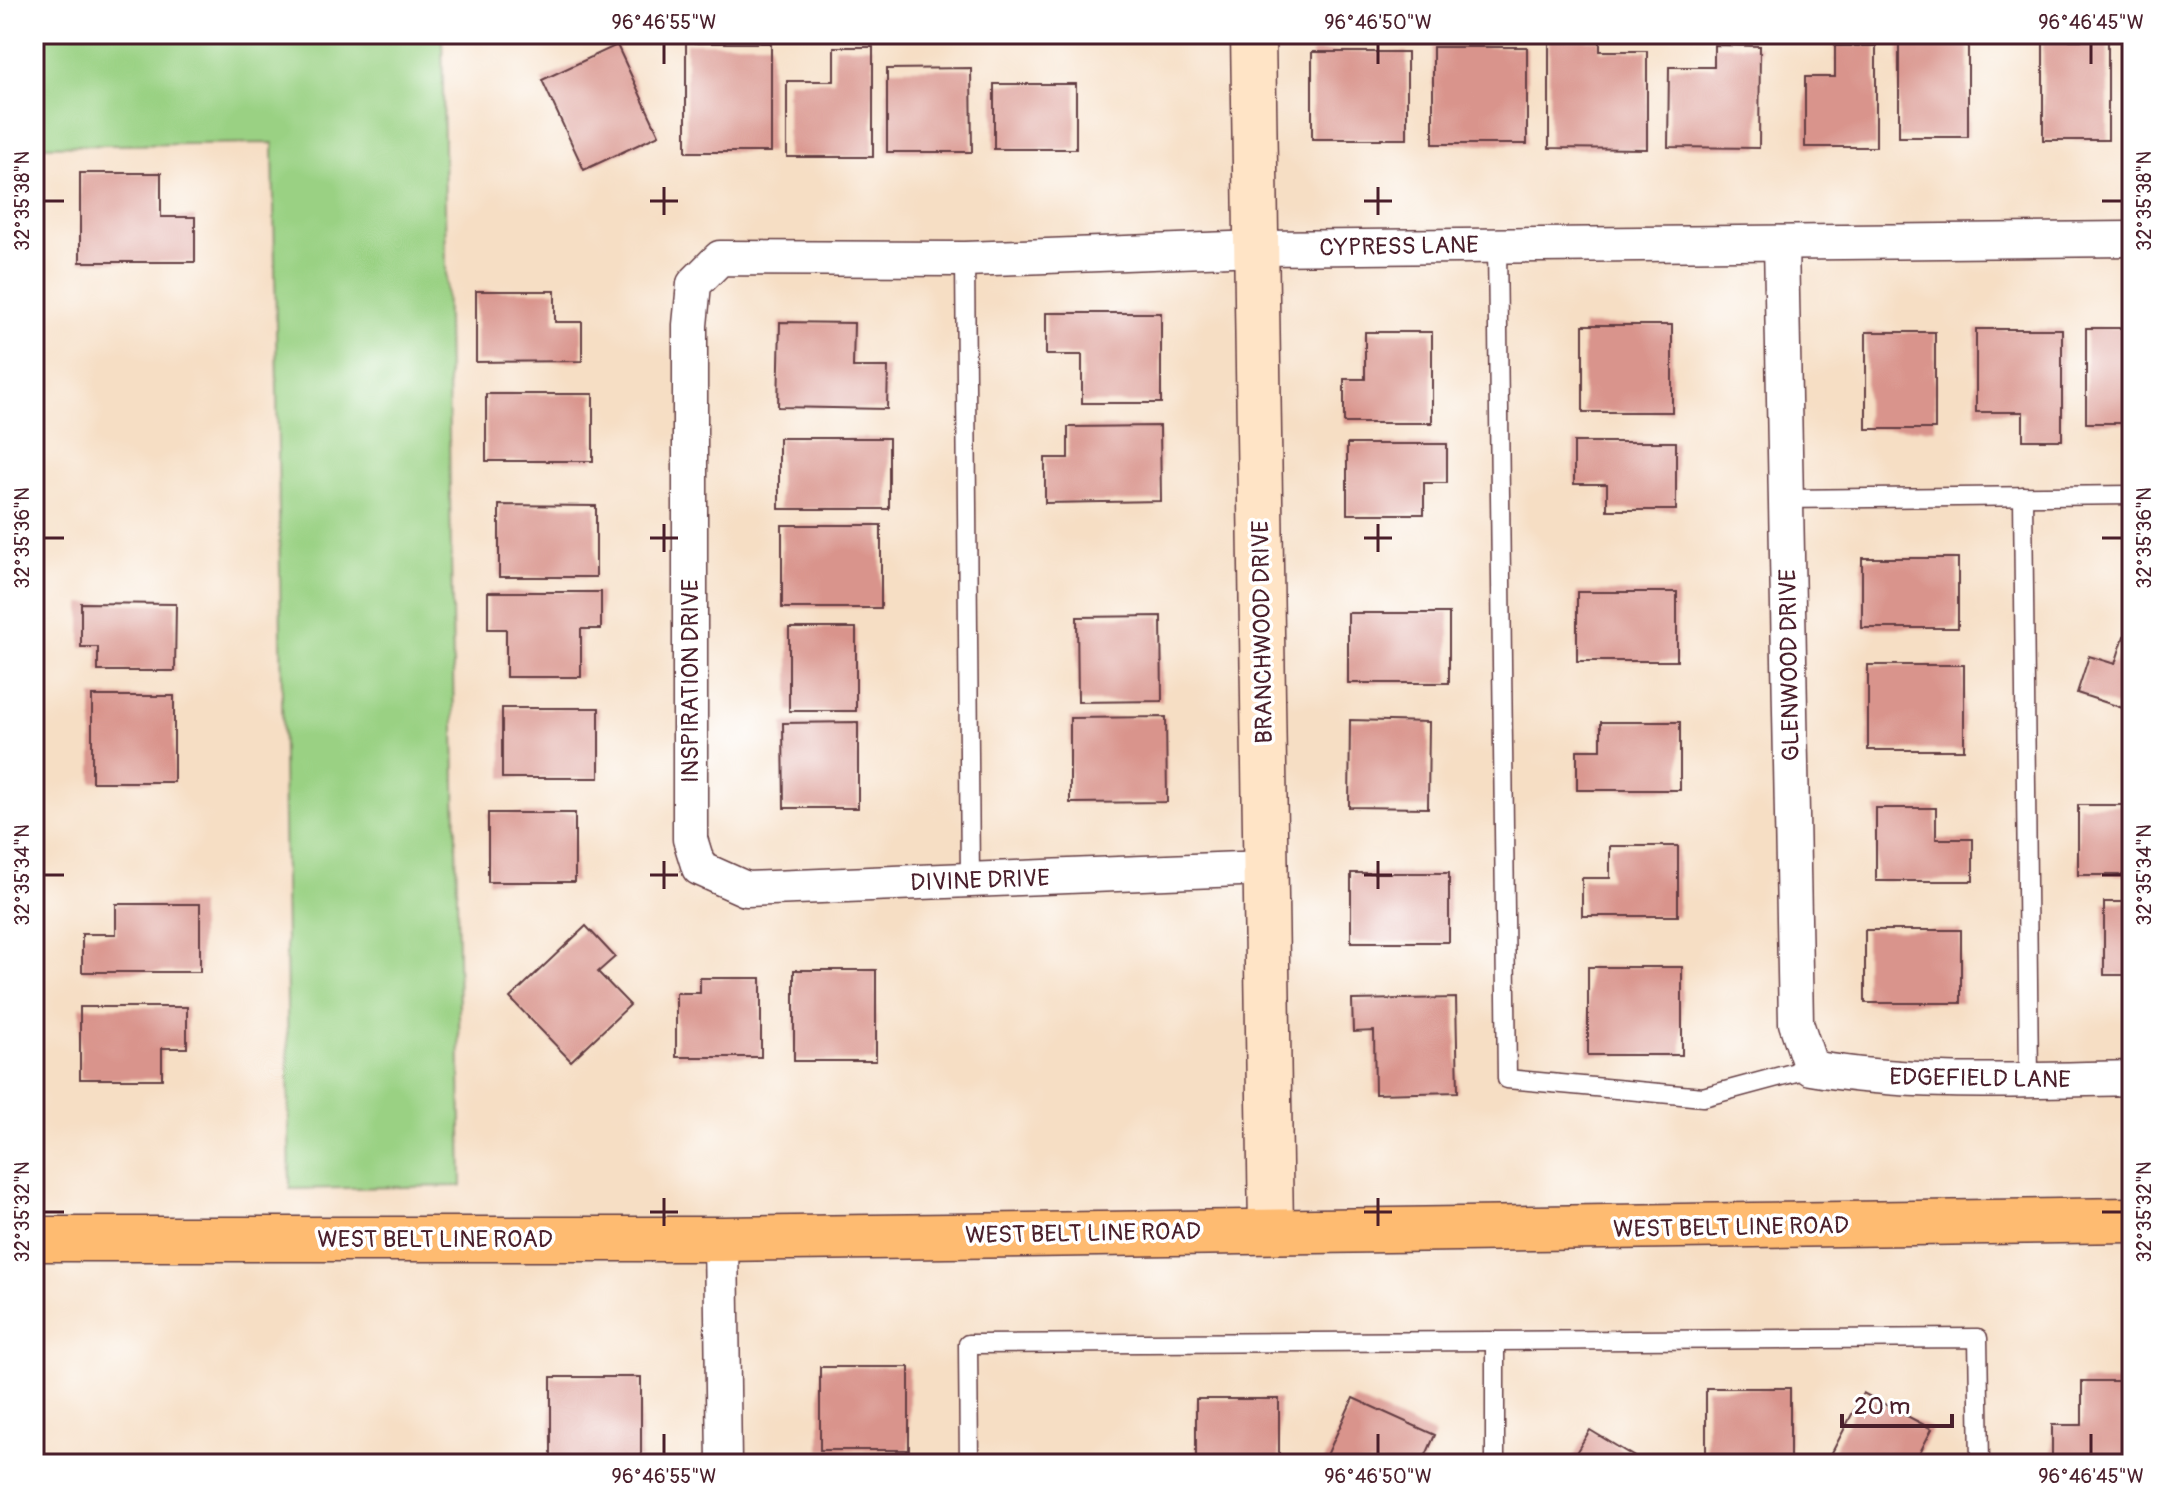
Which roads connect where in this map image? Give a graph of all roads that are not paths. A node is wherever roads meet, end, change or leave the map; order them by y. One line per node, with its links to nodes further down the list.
1 (1253, 34): 5 (street, BRANCHWOOD DRIVE)
2 (2132, 239): 3 (street, CYPRESS LANE)
3 (1781, 243): 4 (street, CYPRESS LANE); 10 (street, GLENWOOD DRIVE)
4 (1497, 245): 5 (street, CYPRESS LANE); 14 (lane)
5 (1257, 248): 6 (street, CYPRESS LANE); 12 (street, BRANCHWOOD DRIVE)
6 (965, 259): 7 (street, CYPRESS LANE); 13 (lane)
7 (694, 301): 11 (street, INSPIRATION DRIVE)
8 (2132, 495): 9 (lane)
9 (2023, 496): 10 (lane); 16 (lane)
10 (1785, 499): 14 (street, GLENWOOD DRIVE)
11 (699, 868): 13 (street, DIVINE DRIVE)
12 (1265, 868): 13 (street, DIVINE DRIVE); 18 (street, BRANCHWOOD DRIVE)
13 (970, 880)
14 (1819, 1069): 16 (street, EDGEFIELD LANE)
15 (2132, 1078): 16 (street, EDGEFIELD LANE)
16 (2029, 1080)
17 (2132, 1220): 18 (main road, WEST BELT LINE ROAD)
18 (1271, 1230): 20 (main road, WEST BELT LINE ROAD)
19 (34, 1239): 20 (main road, WEST BELT LINE ROAD)
20 (721, 1239): 22 (street)
21 (1495, 1341): 23 (lane); 24 (lane); 25 (lane)
22 (724, 1464)
23 (969, 1464)
24 (1495, 1464)
25 (1980, 1464)

